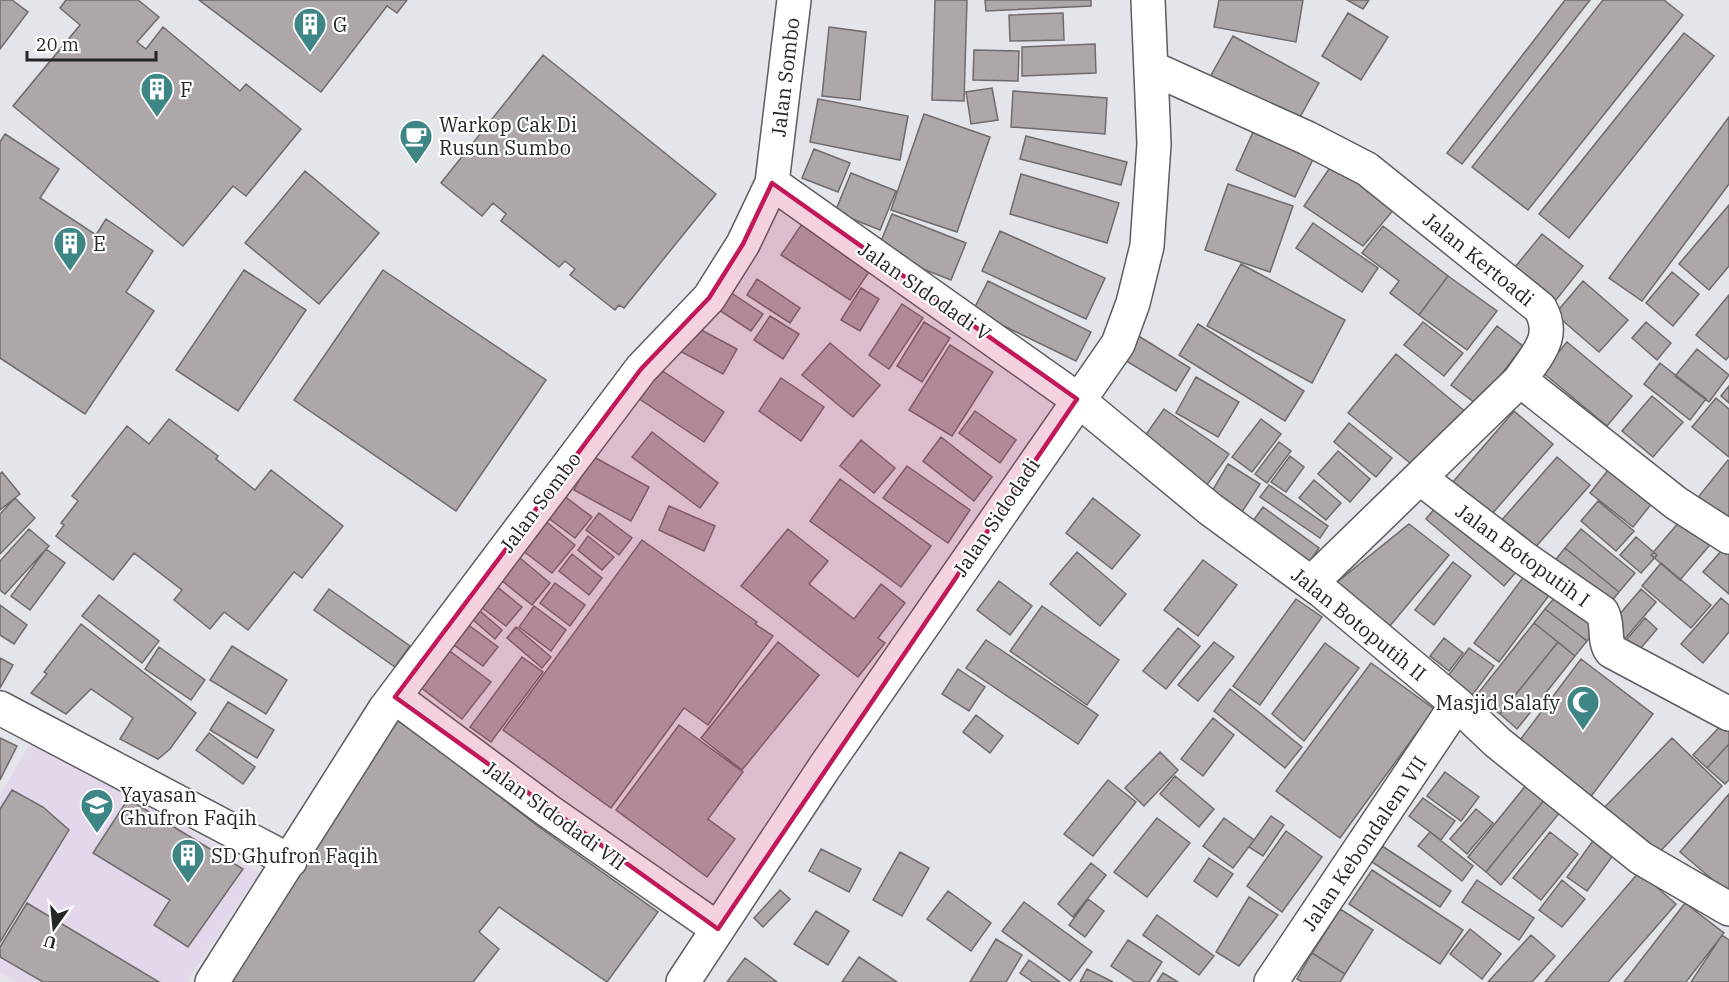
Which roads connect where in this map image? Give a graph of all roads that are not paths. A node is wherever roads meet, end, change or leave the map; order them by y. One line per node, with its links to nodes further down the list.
1 (794, 0): 4 (street, Jalan Sombo)
2 (1148, 0): 3 (street, Jalan Sidodadi)
3 (1152, 68): 5 (street, Jalan Kertoadi); 6 (street, Jalan Sidodadi)
4 (772, 183): 6 (street, Jalan SIdodadi V); 10 (street, Jalan Sombo)
5 (1520, 380): 7 (street, Jalan Kertoadi); 8 (street)
6 (1077, 399): 9 (street, Jalan Botoputih II); 16 (street, Jalan Sidodadi)
7 (1420, 478): 9 (street, Jalan Kertoadi); 13 (street, Jalan Botoputih I)
8 (1729, 537)
9 (1311, 584): 11 (street, Jalan Botoputih II)
10 (395, 697): 14 (street, Jalan Sombo); 16 (street, Jalan SIdodadi VII)
11 (1457, 704): 15 (street, Jalan Botoputih II); 19 (street, Jalan Kebondalem VII)
12 (0, 708): 14 (street)
13 (1729, 714)
14 (290, 861): 17 (street, Jalan Sombo)
15 (1729, 909)
16 (718, 929): 18 (street, Jalan Sidodadi)
17 (212, 982)
18 (683, 982)
19 (1271, 982)

